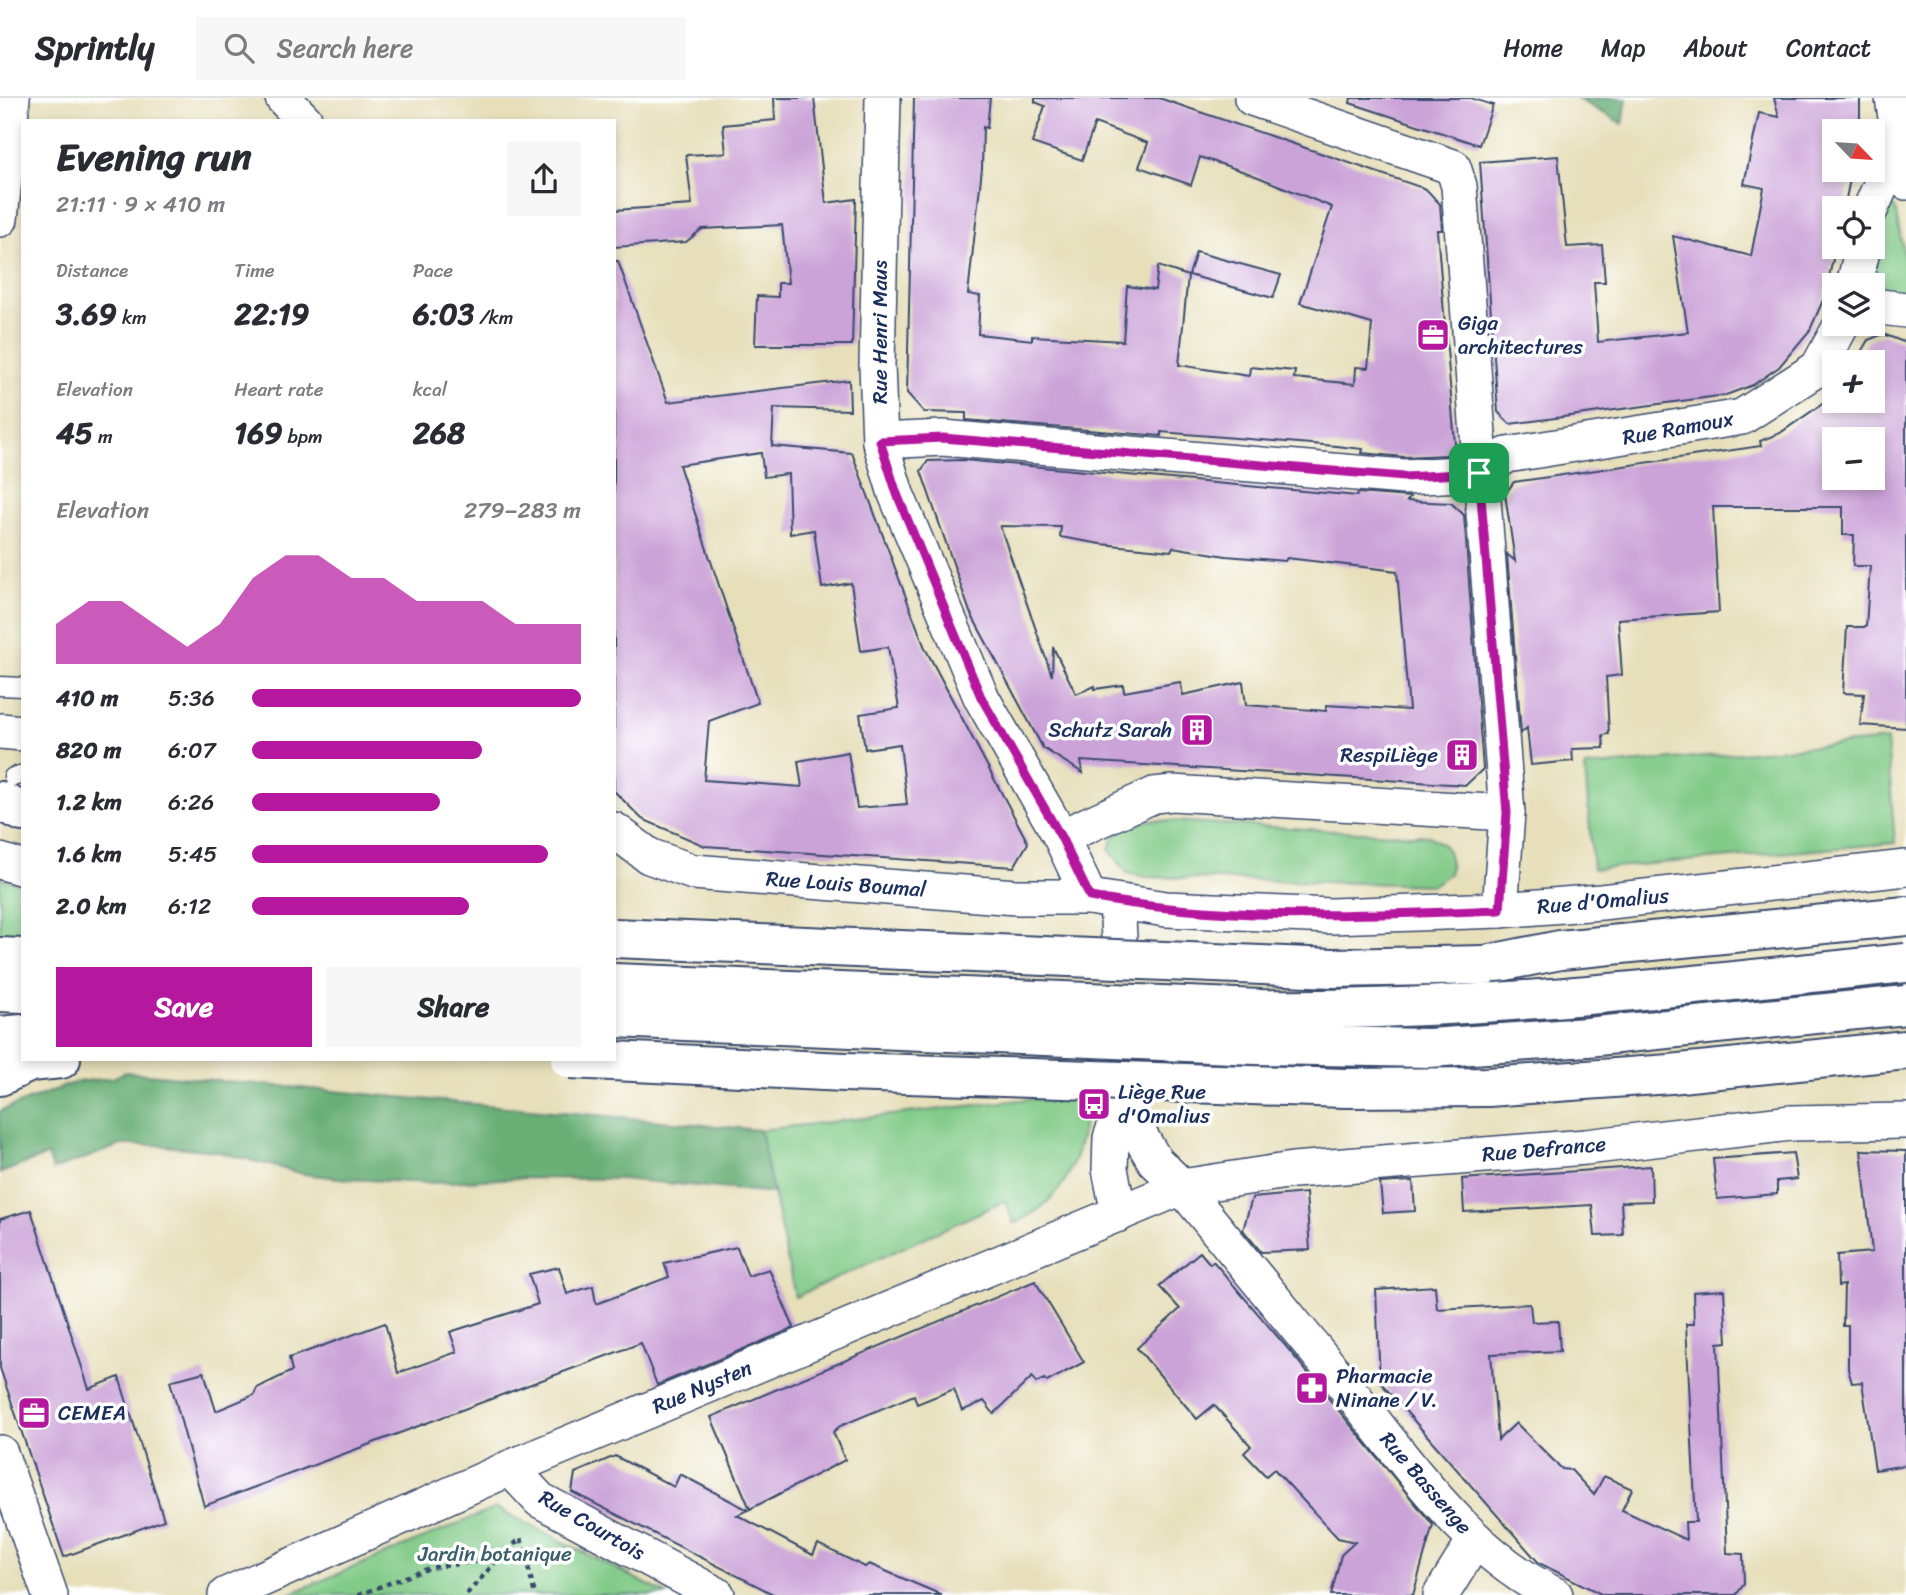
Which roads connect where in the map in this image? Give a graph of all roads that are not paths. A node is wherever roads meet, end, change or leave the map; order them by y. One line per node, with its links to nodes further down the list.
1 (12, 98): 8 (street)
2 (283, 98): 6 (street)
3 (883, 98): 15 (street, Rue Henri Maus)
4 (1252, 98): 16 (street)
5 (1893, 98): 7 (street)
6 (304, 119)
7 (1898, 146): 9 (street); 10 (street)
8 (4, 155): 11 (street)
9 (1906, 182)
10 (1876, 196)
11 (0, 219)
12 (1885, 308): 13 (street)
13 (1906, 310)
14 (1835, 336): 16 (street, Rue Ramoux)
15 (880, 441): 16 (street); 25 (street, Rue Henri Maus)
16 (1479, 473): 22 (street)
17 (0, 686): 18 (lane)
18 (21, 687)
19 (0, 730): 20 (street)
20 (21, 733)
21 (12, 795): 23 (highway)
22 (1507, 813): 25 (street); 30 (street)
23 (21, 814)
24 (616, 831): 29 (street, Rue Louis Boumal)
25 (1061, 837): 29 (street, Rue Henri Maus)
26 (0, 861): 27 (street)
27 (21, 867)
28 (1906, 868): 30 (street, Rue d'Omalius)
29 (1103, 900): 30 (street, Rue d'Omalius); 32 (street, Rue Henri Maus)
30 (1500, 910)
31 (1906, 916): 38 (highway)
32 (1119, 937)
33 (616, 938): 38 (highway, bridge)
34 (1906, 938): 38 (highway)
35 (0, 957): 36 (highway)
36 (21, 958)
37 (1906, 963): 39 (highway, bridge)
38 (1485, 965)
39 (616, 983)
40 (0, 992): 41 (highway)
41 (21, 993)
42 (1906, 1005): 43 (highway, bridge)
43 (616, 1018)
44 (21, 1034): 45 (highway)
45 (0, 1036)
46 (1906, 1036): 51 (highway, bridge)
47 (1906, 1050): 51 (highway, bridge)
48 (40, 1061): 50 (highway)
49 (612, 1061): 51 (highway, bridge)
50 (0, 1076)
51 (1488, 1087)
52 (1906, 1121): 53 (street, Rue Defrance)
53 (1182, 1187): 54 (street, Rue Nysten); 54 (street); 57 (street, Rue Bassenge)
54 (1119, 1214): 56 (street, Rue Nysten)
55 (0, 1452): 58 (street)
56 (509, 1468): 59 (street, Rue Nysten); 60 (street, Rue Courtois)
57 (1475, 1540): 61 (street); 62 (street, Rue Bassenge)
58 (50, 1595)
59 (226, 1595)
60 (717, 1595)
61 (1440, 1595)
62 (1555, 1595)

